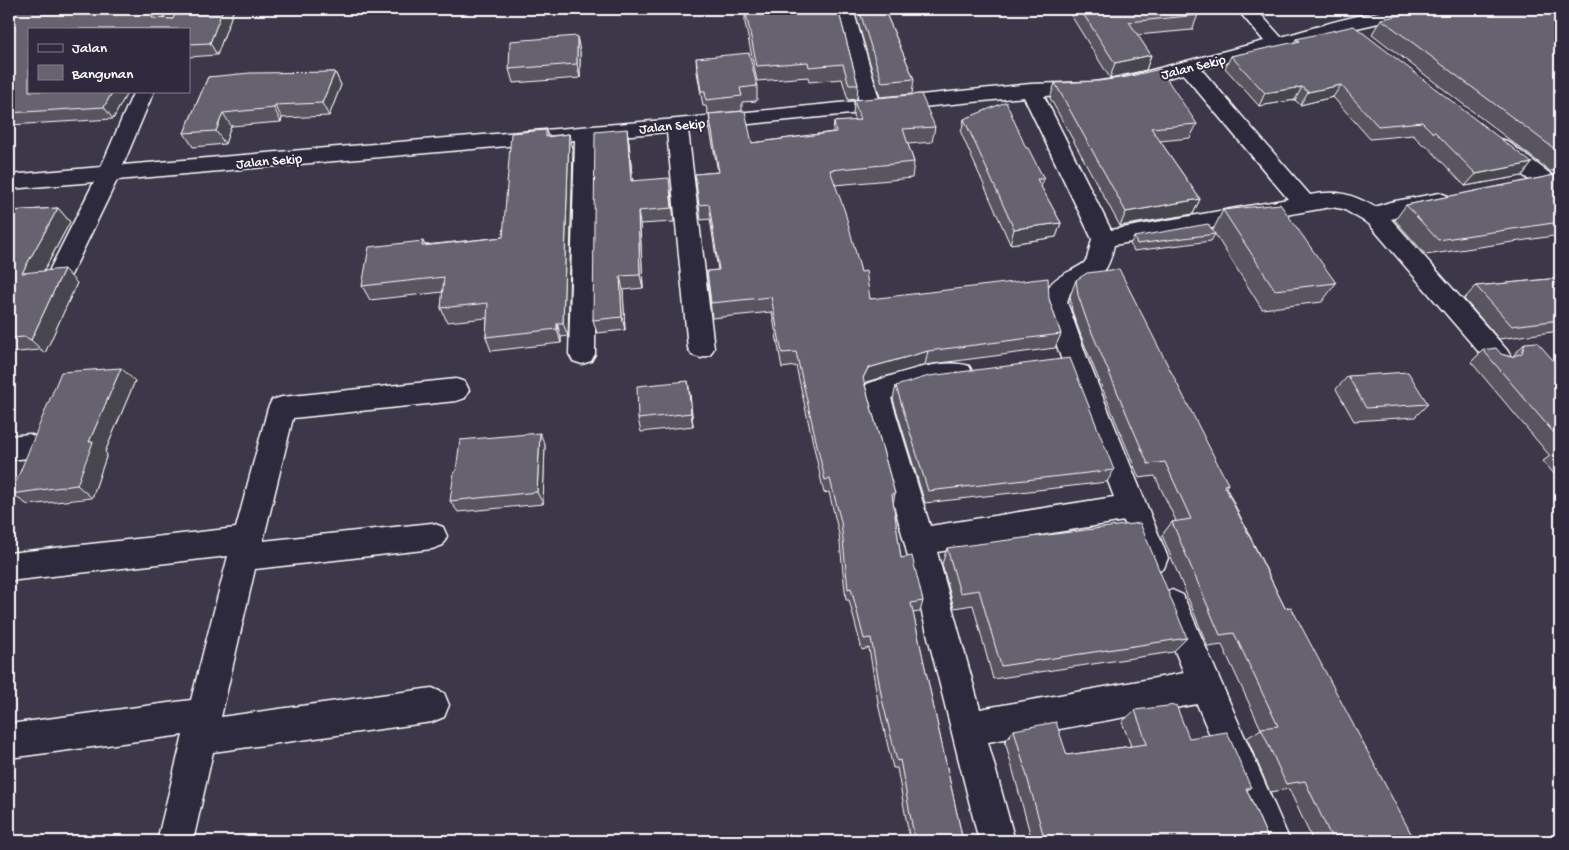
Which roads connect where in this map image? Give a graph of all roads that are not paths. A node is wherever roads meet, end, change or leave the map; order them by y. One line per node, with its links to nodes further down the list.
1 (844, 9): 10 (street)
2 (1246, 9): 6 (street)
3 (1417, 9): 4 (street, Jalan Sekip)
4 (1344, 25): 5 (street); 6 (street, Jalan Sekip)
5 (1368, 43)
6 (1277, 44): 7 (street, Jalan Sekip)
7 (1188, 67): 8 (street, Jalan Sekip); 19 (street)
8 (1031, 90): 10 (street, Jalan Sekip); 21 (street)
9 (144, 92): 14 (street)
10 (871, 107): 11 (street, Jalan Sekip)
11 (678, 125): 12 (street, Jalan Sekip); 23 (street)
12 (586, 133): 14 (street, Jalan Sekip); 24 (street)
13 (1483, 133): 15 (street)
14 (109, 173): 16 (street, Jalan Sekip); 22 (street)
15 (1552, 179): 17 (street)
16 (9, 182)
17 (1517, 186)
18 (1462, 197): 20 (street)
19 (1305, 204): 20 (street); 21 (street)
20 (1377, 218): 25 (street)
21 (1104, 239): 28 (street)
22 (62, 269)
23 (701, 348)
24 (582, 354)
25 (1498, 357)
26 (980, 371): 30 (street)
27 (456, 390): 31 (street)
28 (1132, 507): 30 (street); 33 (street)
29 (432, 536): 31 (street)
30 (919, 541): 36 (street)
31 (246, 548): 32 (street); 35 (street)
32 (9, 567)
33 (1205, 686): 36 (street); 40 (street)
34 (432, 706): 35 (street)
35 (202, 726): 37 (street); 38 (street)
36 (969, 728): 39 (street)
37 (9, 741)
38 (175, 841)
39 (997, 841)
40 (1272, 841)

